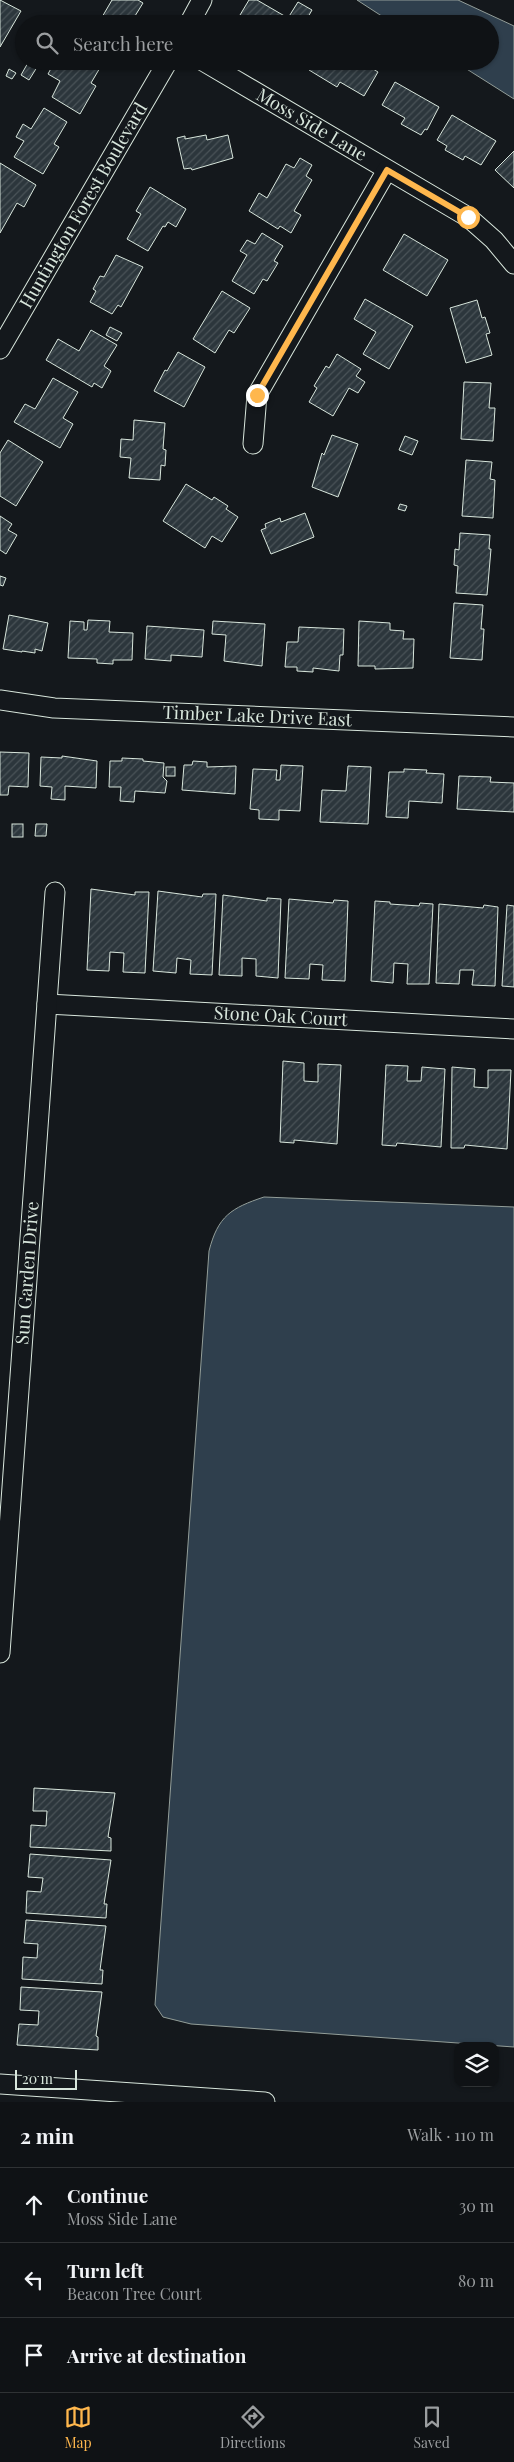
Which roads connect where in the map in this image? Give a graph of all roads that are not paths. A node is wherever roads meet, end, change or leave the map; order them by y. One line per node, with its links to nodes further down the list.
1 (202, 0): 2 (street)
2 (194, 15)
3 (163, 70): 7 (street, Huntington Forest Boulevard)
4 (217, 70): 5 (street, Moss Side Lane)
5 (387, 170): 6 (street, Moss Side Lane); 8 (street)
6 (514, 264)
7 (0, 349)
8 (253, 444)
9 (0, 700): 10 (street, Timber Lake Drive East)
10 (514, 727)
11 (56, 892): 12 (street, Sun Garden Drive)
12 (47, 1004): 13 (street, Stone Oak Court); 14 (street, Sun Garden Drive)
13 (514, 1029)
14 (0, 1653)
15 (0, 2084): 16 (street)
16 (265, 2102)

